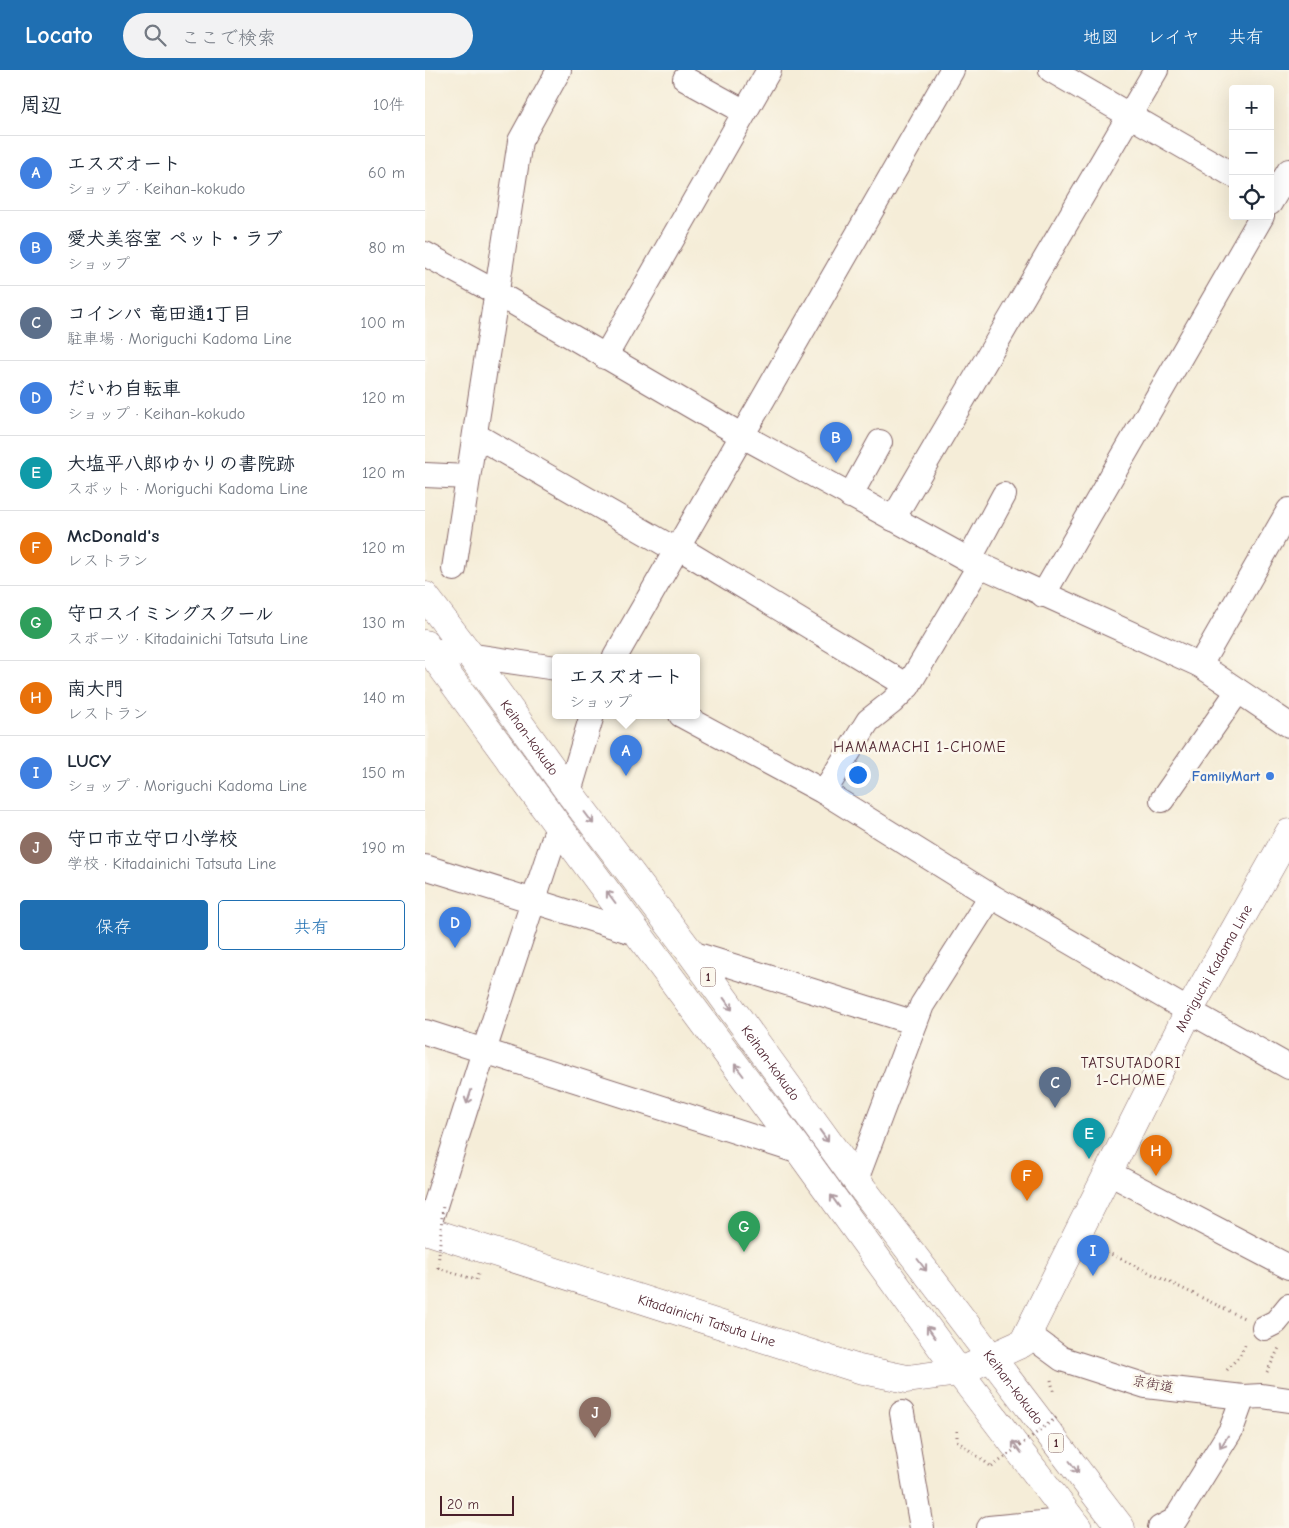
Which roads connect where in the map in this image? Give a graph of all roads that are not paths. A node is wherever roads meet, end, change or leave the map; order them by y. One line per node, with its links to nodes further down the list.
1 (559, 70): 14 (street)
2 (769, 70): 7 (street)
3 (952, 70): 17 (street)
4 (1051, 70): 8 (street)
5 (1156, 70): 8 (street)
6 (685, 79): 7 (street)
7 (745, 112): 15 (street)
8 (1130, 114): 10 (street); 24 (street)
9 (1289, 170): 11 (street)
10 (1229, 173)
11 (1274, 202)
12 (1264, 220): 28 (street)
13 (425, 254): 14 (street)
14 (497, 293): 15 (street); 16 (street)
15 (605, 357): 17 (street)
16 (475, 435): 20 (street); 25 (street)
17 (741, 436): 22 (street); 25 (street)
18 (880, 442): 22 (street)
19 (425, 475): 20 (street)
20 (468, 477): 27 (street)
21 (1004, 495): 26 (street)
22 (850, 496): 24 (street)
23 (1289, 510): 33 (street)
24 (893, 519): 26 (street)
25 (677, 549): 31 (street); 35 (street)
26 (974, 563): 28 (street); 35 (street)
27 (453, 568)
28 (1043, 594): 33 (street)
29 (425, 596): 32 (main road, Keihan-kokudo / 1)
30 (426, 648): 32 (street); 43 (main road, 1)
31 (617, 654)
32 (471, 656): 34 (street); 40 (main road, Keihan-kokudo / 1)
33 (1200, 665): 36 (street)
34 (552, 667)
35 (908, 686): 41 (street)
36 (1238, 691): 39 (street); 42 (street)
37 (591, 719): 40 (street)
38 (688, 719): 41 (street)
39 (1289, 725)
40 (569, 792): 49 (main road, Keihan-kokudo / 1, one-way to 49)
41 (824, 792): 46 (street)
42 (1162, 800)
43 (557, 826): 47 (street); 48 (main road, 1, one-way to 43)
44 (1289, 833): 50 (main road, Moriguchi Kadoma Line)
45 (425, 867): 47 (street)
46 (991, 896): 50 (street); 51 (street)
47 (533, 902): 48 (street); 53 (street)
48 (639, 934): 55 (main road, 1, one-way to 48)
49 (691, 953): 51 (street); 57 (main road, Keihan-kokudo / 1, one-way to 57)
50 (1189, 1011): 54 (street); 56 (main road, Moriguchi Kadoma Line)
51 (915, 1023): 57 (street)
52 (425, 1032): 53 (street)
53 (484, 1050): 55 (street); 58 (street, one-way to 58)
54 (1289, 1067)
55 (800, 1152): 64 (main road, 1, one-way to 55)
56 (1109, 1173): 59 (street); 62 (main road, Moriguchi Kadoma Line)
57 (856, 1180): 63 (main road, Keihan-kokudo / 1, one-way to 63)
58 (426, 1230): 64 (main road, Kitadainichi Tatsuta Line)
59 (1289, 1267)
60 (1289, 1306): 61 (street)
61 (1264, 1328)
62 (1028, 1334): 63 (main road, Moriguchi Kadoma Line); 65 (street, 京街道)
63 (992, 1358): 64 (main road, Kitadainichi Tatsuta Line); 71 (main road, Keihan-kokudo / 1, one-way to 71)
64 (959, 1372): 68 (main road, 1, one-way to 64)
65 (1243, 1397): 66 (street, 京街道); 72 (street, one-way to 72)
66 (1289, 1400)
67 (902, 1413): 69 (street)
68 (1075, 1524): 70 (street)
69 (922, 1528)
70 (989, 1528)
71 (1121, 1528)
72 (1161, 1528)

